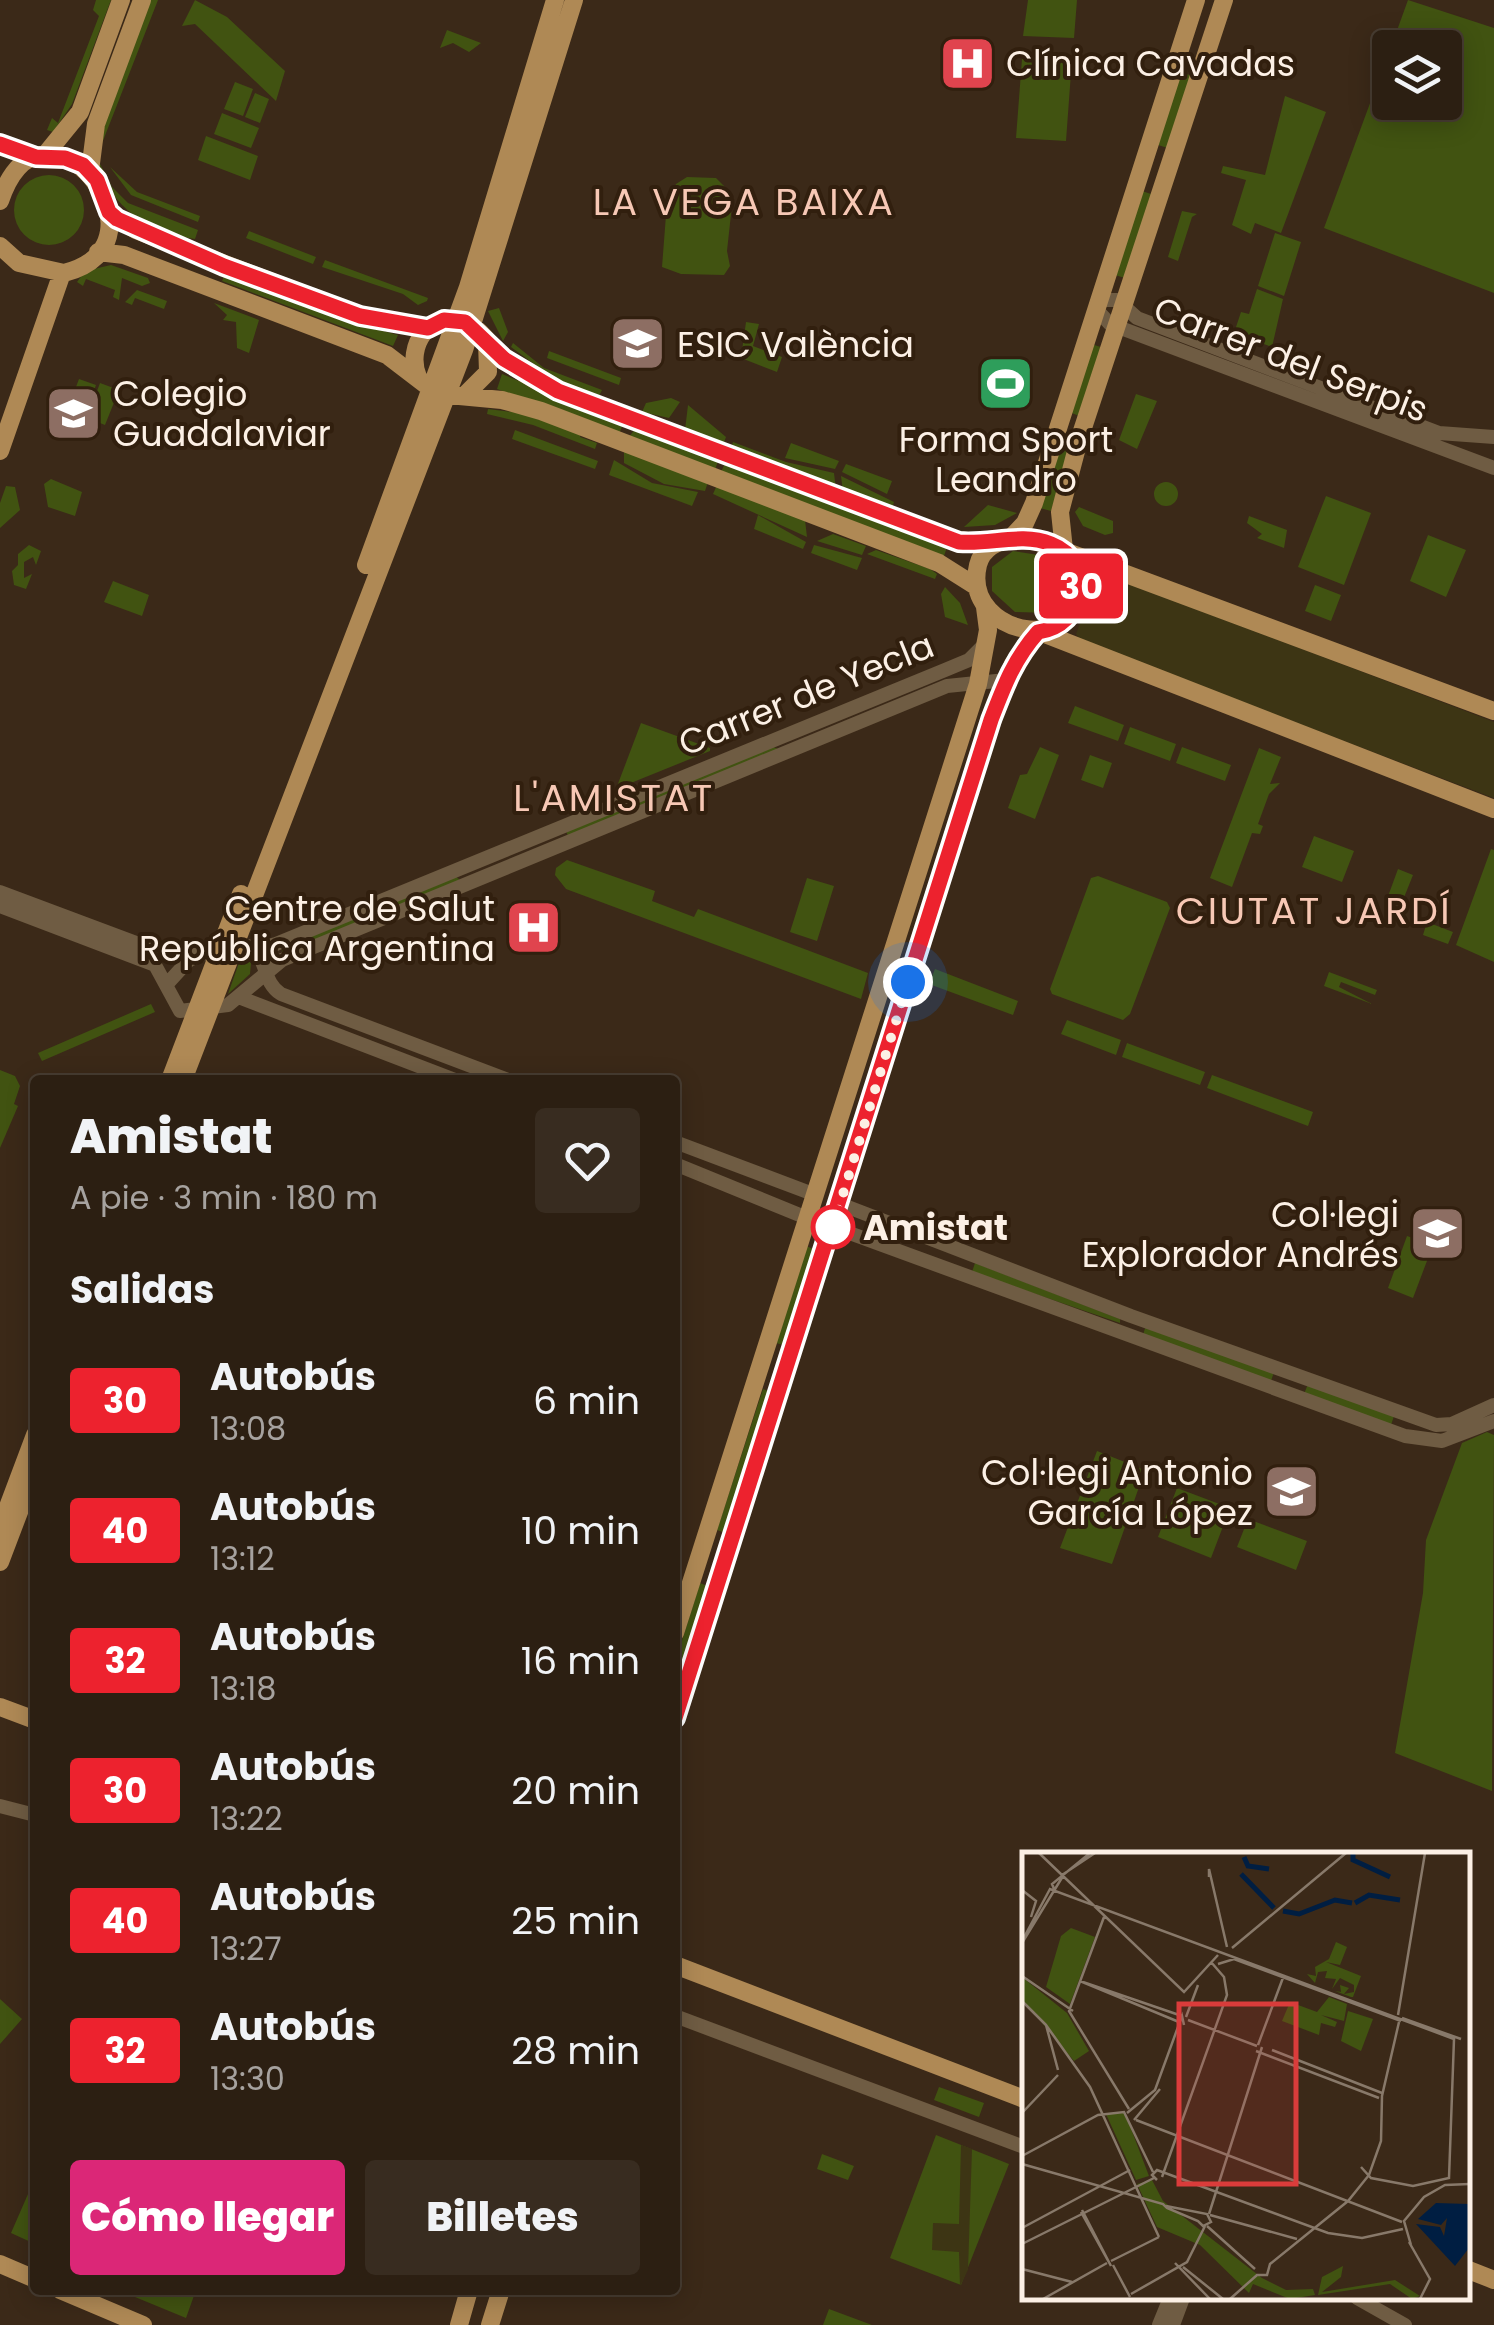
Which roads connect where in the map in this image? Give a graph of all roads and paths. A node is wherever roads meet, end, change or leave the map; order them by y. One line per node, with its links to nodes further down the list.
1 (121, 0): 8 (main road)
2 (142, 0): 11 (main road)
3 (555, 0): 19 (main road)
4 (574, 0): 19 (main road)
5 (1196, 0): 9 (main road)
6 (1224, 0): 10 (main road)
7 (0, 144): 8 (main road)
8 (40, 156): 11 (main road); 12 (main road)
9 (1145, 161): 10 (main road); 17 (main road)
10 (1170, 169): 18 (main road)
11 (90, 172): 13 (main road)
12 (0, 201)
13 (109, 212): 15 (main road); 21 (main road)
14 (0, 246): 16 (main road)
15 (98, 252): 16 (main road); 23 (main road)
16 (62, 273): 26 (main road)
17 (1099, 305): 18 (street, Carrer del Serpis); 20 (street, Carrer del Serpis); 29 (main road)
18 (1124, 305): 20 (main road); 24 (street, Carrer del Serpis)
19 (464, 323): 21 (main road); 22 (main road); 23 (main road)
20 (1118, 326): 27 (street, Carrer del Serpis); 30 (main road)
21 (428, 328): 23 (main road)
22 (487, 342): 23 (main road); 29 (main road)
23 (440, 389): 31 (main road); 41 (main road)
24 (1476, 434): 25 (street, Carrer del Serpis); 27 (street)
25 (1494, 436)
26 (0, 450)
27 (1470, 460): 28 (street, Carrer del Serpis)
28 (1492, 465)
29 (1003, 540): 30 (main road); 31 (main road)
30 (1066, 551): 33 (main road); 37 (main road)
31 (976, 587): 32 (main road)
32 (985, 607): 33 (main road); 34 (main road)
33 (1039, 632): 35 (main road); 38 (main road)
34 (986, 644): 36 (main road); 41 (street, Carrer de Yecla)
35 (1006, 680): 36 (street, Carrer de Yecla); 44 (main road)
36 (978, 684): 42 (main road); 47 (street, Carrer de Yecla)
37 (1494, 711)
38 (1494, 809)
39 (0, 892): 45 (street)
40 (0, 906): 45 (street)
41 (237, 946): 43 (street, Carrer de Yecla); 47 (street); 51 (main road)
42 (894, 949): 44 (main road); 46 (main road)
43 (197, 955): 45 (street); 49 (street)
44 (916, 956): 48 (main road)
45 (159, 959): 49 (street)
46 (886, 970): 48 (main road); 60 (main road)
47 (264, 976): 50 (street, Carrer de Yecla); 52 (street)
48 (908, 982): 61 (main road)
49 (167, 984): 51 (street)
50 (241, 998): 51 (street); 55 (street)
51 (204, 1011): 53 (main road); 54 (main road)
52 (455, 1060): 56 (street); 57 (street)
53 (172, 1075)
54 (185, 1075)
55 (442, 1075)
56 (453, 1075)
57 (495, 1075)
58 (680, 1144): 60 (street)
59 (680, 1166): 62 (street)
60 (814, 1192): 61 (main road); 62 (main road)
61 (840, 1202): 63 (main road); 64 (street)
62 (807, 1219): 63 (main road); 72 (main road)
63 (832, 1228): 65 (street); 73 (main road)
64 (1294, 1374): 65 (street); 66 (street)
65 (1288, 1392): 67 (street)
66 (1494, 1405)
67 (1494, 1421)
68 (30, 1449): 70 (main road)
69 (30, 1483): 71 (main road)
70 (0, 1528)
71 (0, 1562)
72 (680, 1617)
73 (680, 1702)
74 (0, 1707): 75 (main road)
75 (30, 1718)
76 (0, 1806): 77 (street)
77 (30, 1814)
78 (680, 1968): 80 (main road)
79 (680, 2018): 81 (street)
80 (1022, 2099)
81 (1022, 2146)
82 (0, 2264): 84 (main road)
83 (1469, 2270): 85 (main road)
84 (30, 2277)
85 (1494, 2280)
86 (72, 2295): 93 (main road)
87 (499, 2295): 92 (main road)
88 (1169, 2300): 94 (street)
89 (1182, 2300): 95 (street)
90 (1361, 2300): 96 (street)
91 (461, 2318): 92 (main road)
92 (491, 2320)
93 (144, 2325)
94 (1160, 2325)
95 (1173, 2325)
96 (1405, 2325)

